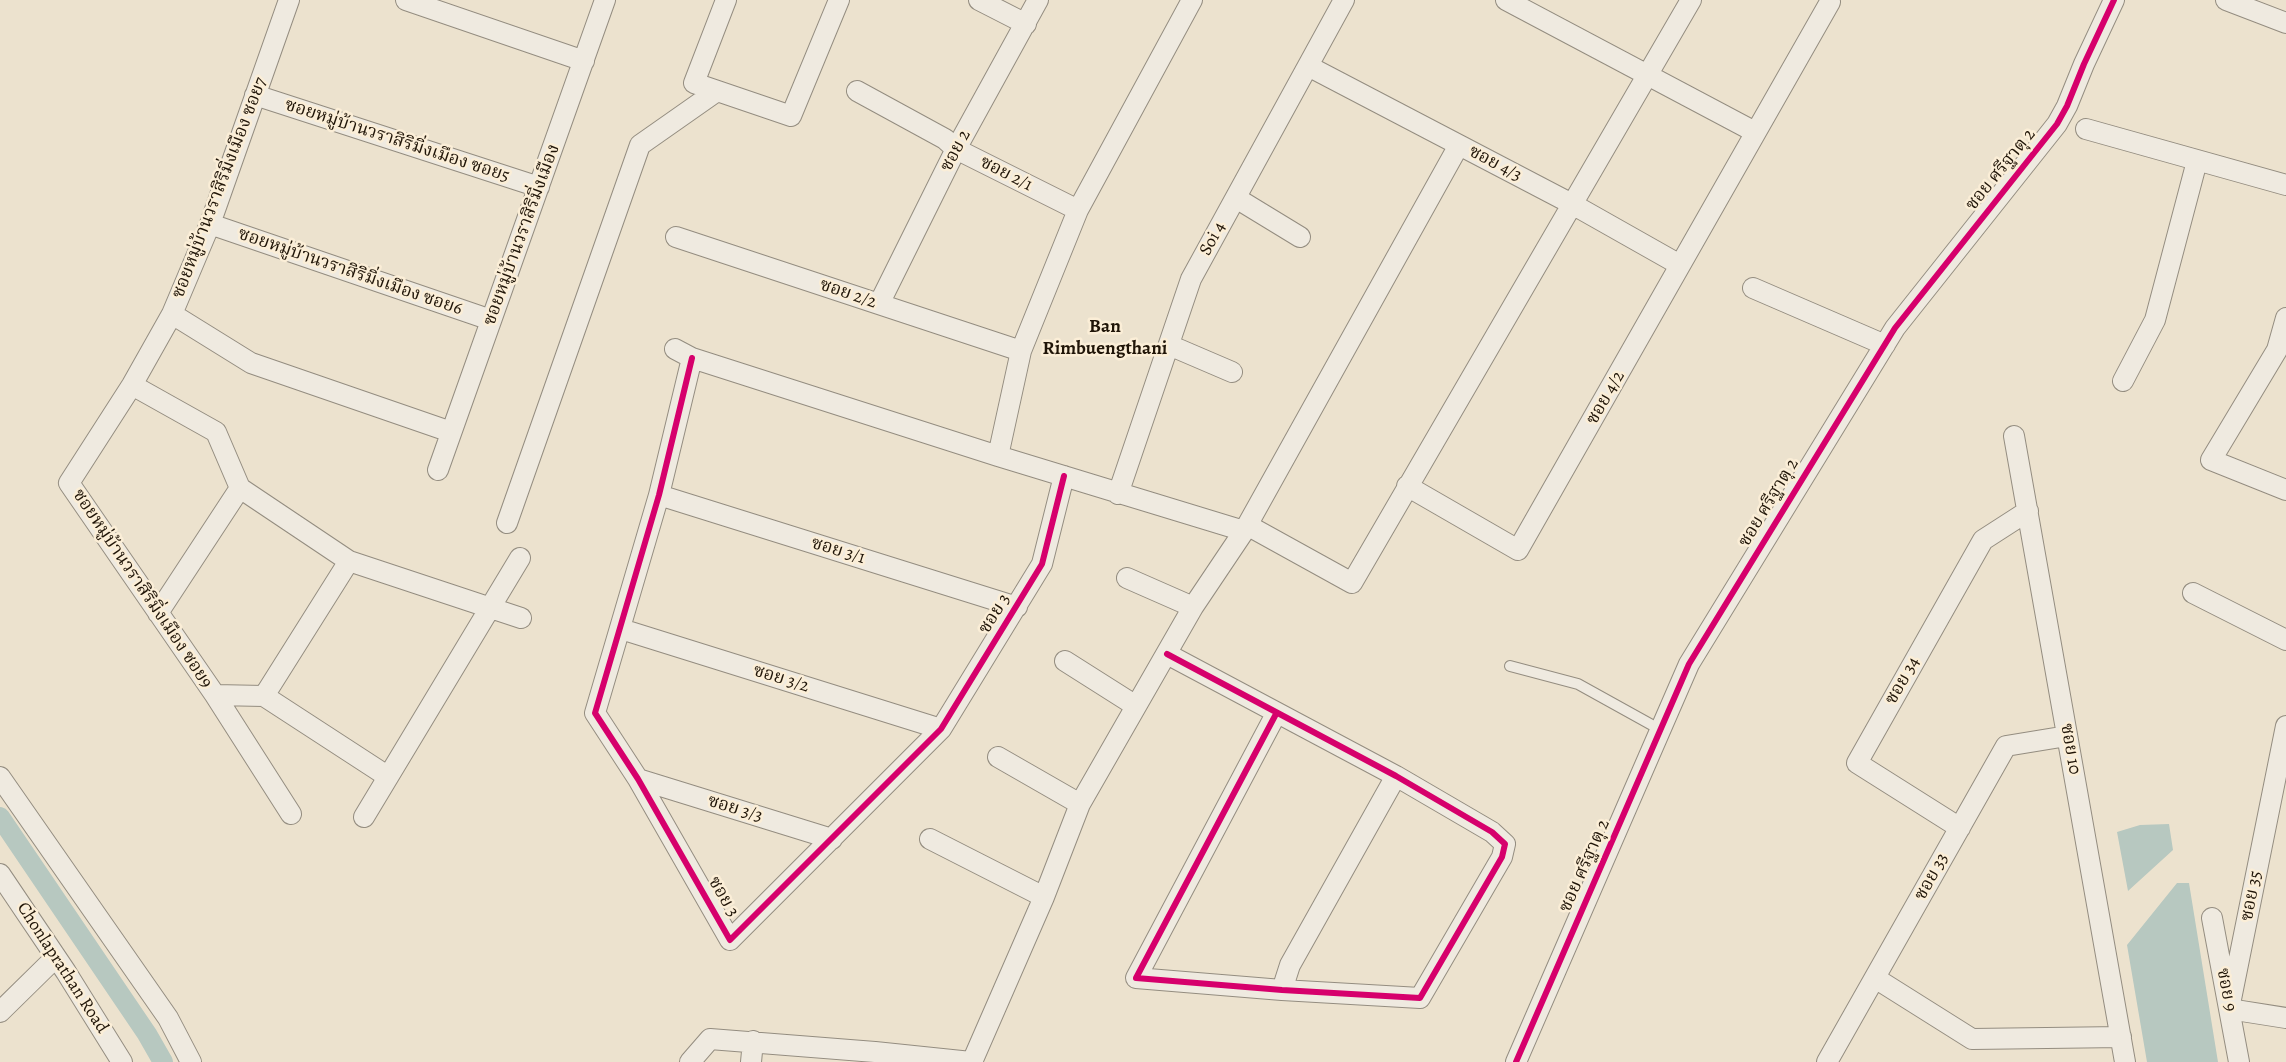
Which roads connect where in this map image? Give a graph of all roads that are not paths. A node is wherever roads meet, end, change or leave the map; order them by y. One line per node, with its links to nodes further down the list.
1 (289, 0): 22 (street, ซอยหมู่บ้านวราสิริมิ่งเมือง ซอย7)
2 (406, 0): 17 (street)
3 (605, 0): 17 (street, ซอยหมู่บ้านวราสิริมิ่งเมือง)
4 (726, 0): 20 (street)
5 (839, 0): 20 (street)
6 (979, 0): 16 (street)
7 (1038, 0): 16 (street, ซอย 2)
8 (1192, 0): 32 (street)
9 (1344, 0): 18 (street, Soi 4)
10 (1506, 0): 19 (street)
11 (1690, 0): 19 (street)
12 (2114, 0): 43 (street, ซอย ศรีฐาตุ 2)
13 (1830, 2): 24 (street, ซอย 4/2)
14 (2234, 2): 15 (street)
15 (2286, 23)
16 (1026, 24): 26 (street, ซอย 2)
17 (584, 61): 29 (street, ซอยหมู่บ้านวราสิริมิ่งเมือง)
18 (1308, 66): 25 (street, ซอย 4/3); 30 (street, Soi 4)
19 (1647, 75): 24 (street); 31 (street)
20 (717, 91): 59 (street)
21 (857, 91): 26 (street, ซอย 2/1)
22 (255, 95): 29 (street, ซอยหมู่บ้านวราสิริมิ่งเมือง ซอย5); 33 (street, ซอยหมู่บ้านวราสิริมิ่งเมือง ซอย7)
23 (2086, 129): 27 (street)
24 (1755, 132): 36 (street, ซอย 4/2)
25 (1459, 145): 31 (street, ซอย 4/3); 60 (street)
26 (956, 149): 32 (street, ซอย 2/1); 38 (street, ซอย 2)
27 (2197, 161): 28 (street); 46 (street)
28 (2286, 185)
29 (539, 187): 41 (street, ซอยหมู่บ้านวราสิริมิ่งเมือง)
30 (1236, 198): 34 (street); 42 (street, Soi 4)
31 (1572, 204): 36 (street, ซอย 4/3); 53 (street)
32 (1078, 210): 44 (street)
33 (210, 224): 39 (street, ซอยหมู่บ้านวราสิริมิ่งเมือง ซอย7); 41 (street, ซอยหมู่บ้านวราสิริมิ่งเมือง ซอย6)
34 (1300, 237)
35 (676, 238): 38 (street, ซอย 2/2)
36 (1680, 265): 53 (street, ซอย 4/2)
37 (1753, 288): 43 (street)
38 (879, 304): 44 (street, ซอย 2/2)
39 (172, 314): 47 (street); 48 (street, ซอยหมู่บ้านวราสิริมิ่งเมือง ซอย7)
40 (2286, 318): 55 (street)
41 (491, 320): 48 (street, ซอยหมู่บ้านวราสิริมิ่งเมือง)
42 (1169, 345): 45 (street); 56 (street, Soi 4)
43 (1884, 345): 81 (street, ซอย ศรีฐาตุ 2)
44 (1021, 351): 50 (street)
45 (1232, 372)
46 (2123, 381)
47 (132, 385): 54 (street); 68 (street, ซอยหมู่บ้านวราสิริมิ่งเมือง ซอย9)
48 (451, 432): 51 (street, ซอยหมู่บ้านวราสิริมิ่งเมือง)
49 (2014, 436): 58 (street, ซอย 10)
50 (998, 456): 52 (street); 57 (street, ซอย 3)
51 (438, 470)
52 (1064, 476): 56 (street); 66 (street, ซอย 3)
53 (1407, 486): 60 (street)
54 (240, 488): 62 (street); 68 (street)
55 (2286, 490)
56 (1118, 494): 60 (street)
57 (659, 495): 66 (street, ซอย 3/1); 70 (street, ซอย 3)
58 (2028, 512): 82 (street, ซอย 10); 91 (street, ซอย 34)
59 (507, 523)
60 (1245, 528): 67 (street)
61 (520, 558): 65 (street)
62 (349, 561): 65 (street); 76 (street)
63 (1127, 578): 67 (street)
64 (2193, 593): 71 (street)
65 (490, 607): 69 (street); 84 (street)
66 (1017, 607): 80 (street, ซอย 3)
67 (1193, 607): 72 (street)
68 (158, 613): 75 (street, ซอยหมู่บ้านวราสิริมิ่งเมือง ซอย9)
69 (521, 618)
70 (621, 630): 80 (street, ซอย 3/2); 87 (street, ซอย 3)
71 (2286, 640)
72 (1167, 654): 77 (street); 78 (street)
73 (1065, 661): 77 (street)
74 (1510, 666): 81 (lane)
75 (215, 695): 76 (street, ซอยหมู่บ้านวราสิริมิ่งเมือง ซอย9); 89 (street, ซอยหมู่บ้านวราสิริมิ่งเมือง ซอย9)
76 (264, 696): 84 (street)
77 (1136, 706): 88 (street)
78 (1276, 714): 85 (street); 99 (street)
79 (2286, 726): 100 (street, ซอย 35)
80 (941, 729): 93 (street, ซอย 3)
81 (1661, 730): 111 (street, ซอย ศรีฐาตุ 2)
82 (2067, 736): 91 (street, ซอย 33); 103 (street, ซอย 10)
83 (998, 757): 88 (street)
84 (387, 776): 90 (street)
85 (1396, 776): 99 (street); 99 (street)
86 (0, 777): 107 (street)
87 (638, 779): 93 (street, ซอย 3/3); 93 (street, ซอย 3)
88 (1080, 804): 95 (street)
89 (291, 814)
90 (364, 817)
91 (1960, 828): 98 (street, ซอย 33)
92 (930, 838): 95 (street)
93 (832, 839)
94 (0, 874): 97 (street, Chonlaprathan Road)
95 (1044, 897): 110 (street)
96 (2212, 918): 100 (street, ซอย 9)
97 (56, 957): 101 (street); 106 (street, Chonlaprathan Road)
98 (1875, 978): 103 (street); 112 (street, ซอย 33)
99 (1282, 990)
100 (2229, 1009): 102 (street); 114 (street, ซอย 9)
101 (0, 1012)
102 (2286, 1018)
103 (2121, 1038): 113 (street, ซอย 10)
104 (753, 1041): 105 (street); 108 (street); 109 (street)
105 (874, 1057): 110 (street)
106 (122, 1062)
107 (191, 1062)
108 (690, 1062)
109 (751, 1062)
110 (972, 1062)
111 (1516, 1062)
112 (1827, 1062)
113 (2125, 1062)
114 (2239, 1062)

